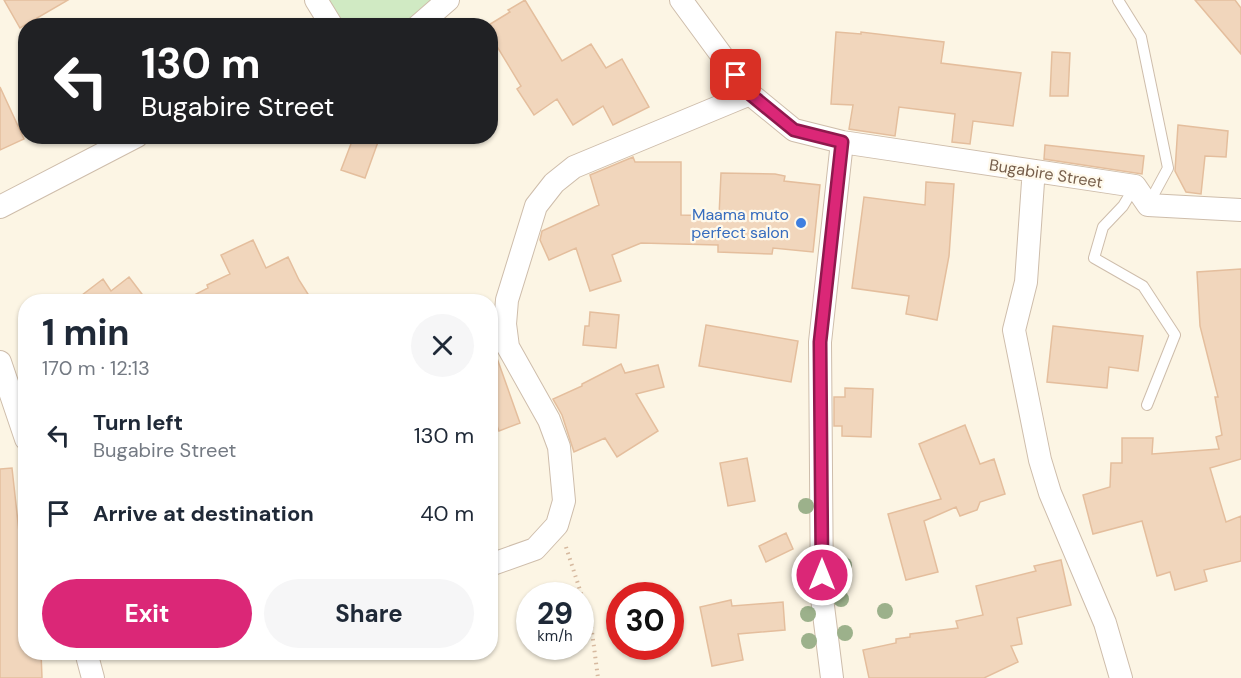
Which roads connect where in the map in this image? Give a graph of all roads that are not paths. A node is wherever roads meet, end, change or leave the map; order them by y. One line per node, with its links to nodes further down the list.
1 (316, 0): 5 (street)
2 (448, 0): 6 (street)
3 (681, 0): 7 (street, Bugabire Street)
4 (1119, 0): 12 (lane)
5 (327, 18)
6 (427, 18)
7 (750, 94): 8 (street, Bugabire Street); 18 (street)
8 (842, 142): 10 (street, Bugabire Street); 21 (street)
9 (122, 144): 13 (street)
10 (1036, 171): 11 (street, Bugabire Street); 22 (street)
11 (1135, 186): 12 (street); 16 (lane)
12 (1148, 205): 14 (street)
13 (0, 207)
14 (1241, 210)
15 (0, 362): 17 (street)
16 (1147, 405)
17 (18, 415)
18 (498, 562)
19 (87, 660): 20 (street)
20 (89, 677)
21 (831, 678)
22 (1121, 678)

